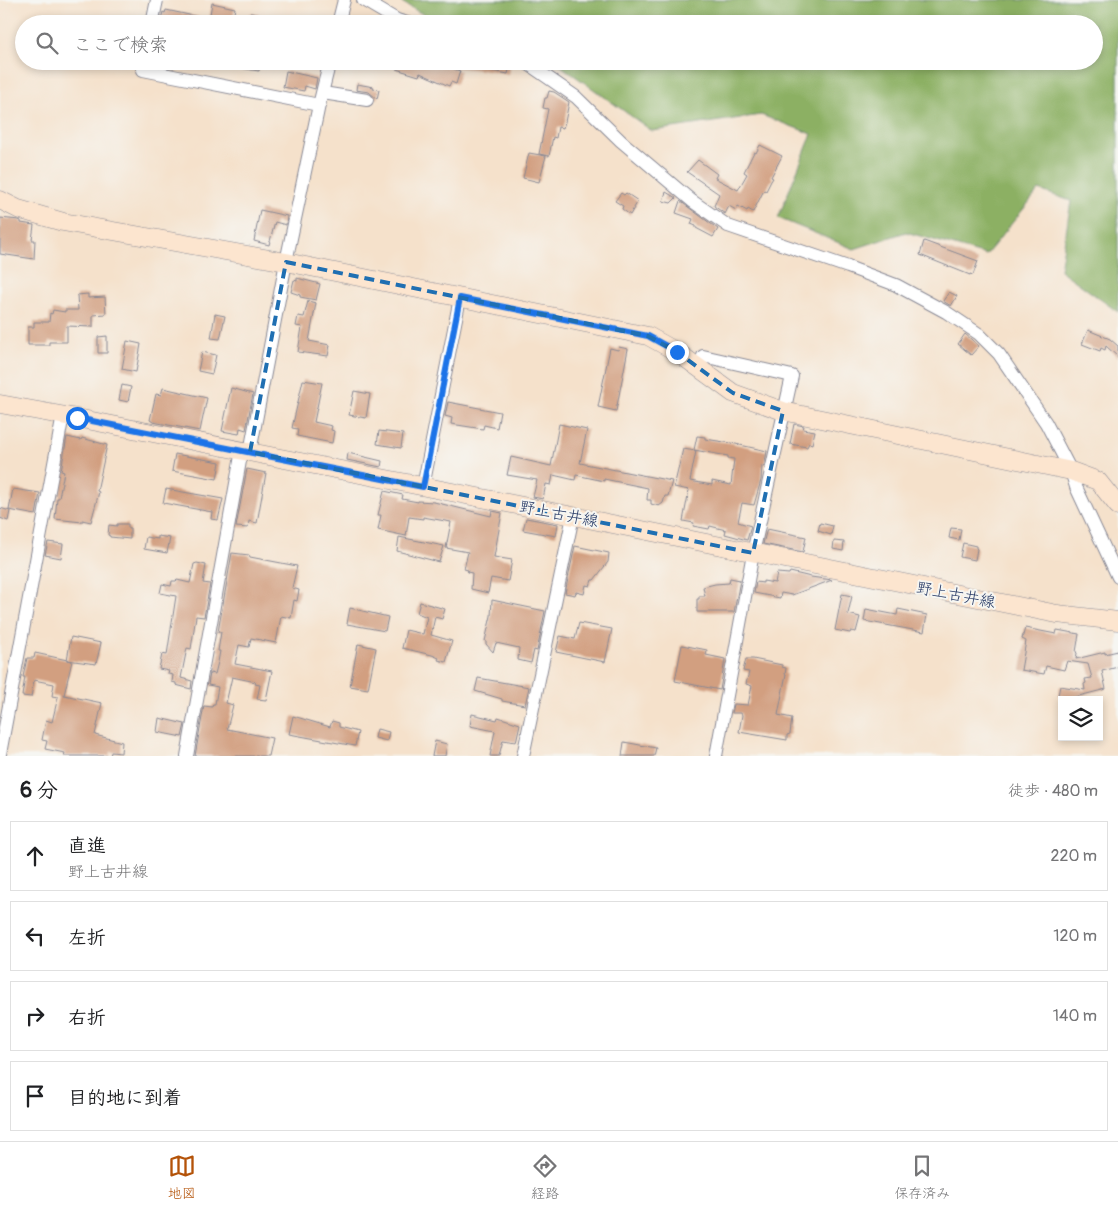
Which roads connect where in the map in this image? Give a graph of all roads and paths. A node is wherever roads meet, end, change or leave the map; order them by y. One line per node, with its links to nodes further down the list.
1 (157, 0): 4 (street)
2 (344, 0): 5 (street)
3 (363, 0): 6 (street)
4 (154, 15)
5 (340, 15)
6 (388, 15)
7 (143, 70): 10 (street)
8 (328, 70): 10 (street)
9 (537, 70): 20 (street)
10 (321, 99): 11 (street); 13 (street)
11 (366, 100)
12 (0, 200): 13 (street)
13 (286, 262): 14 (street); 19 (street)
14 (460, 298): 17 (street); 21 (street)
15 (703, 356): 17 (street)
16 (0, 404): 18 (street, 野上古井線)
17 (783, 411): 20 (street); 24 (street)
18 (63, 415): 19 (street, 野上古井線); 27 (street)
19 (246, 451): 21 (street, 野上古井線); 28 (street)
20 (1071, 470): 22 (street); 25 (street)
21 (423, 487): 23 (street, 野上古井線)
22 (1118, 506)
23 (572, 516): 24 (street, 野上古井線); 29 (street)
24 (753, 553): 26 (street, 野上古井線); 30 (street)
25 (1118, 577)
26 (1118, 620)
27 (0, 754)
28 (187, 756)
29 (523, 756)
30 (716, 756)

